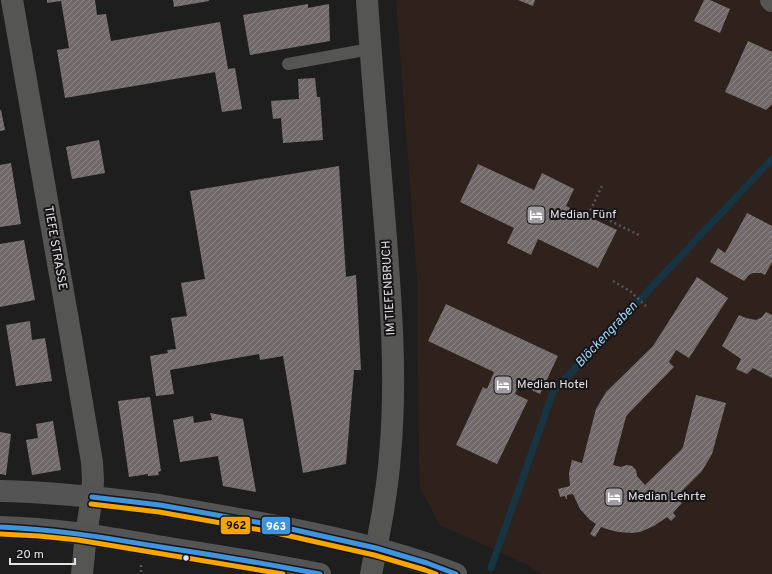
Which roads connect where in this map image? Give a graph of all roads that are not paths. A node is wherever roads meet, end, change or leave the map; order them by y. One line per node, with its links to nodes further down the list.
1 (12, 0): 6 (street, TIEFE STRASSE)
2 (367, 0): 3 (street, IM TIEFENBRUCH)
3 (370, 49): 4 (lane); 9 (street, IM TIEFENBRUCH)
4 (288, 64)
5 (0, 491): 6 (main road)
6 (92, 497): 8 (street, TIEFE STRASSE); 9 (main road)
7 (0, 527): 8 (main road)
8 (86, 534): 10 (street, TIEFE STRASSE); 11 (main road)
9 (376, 548): 12 (street, IM TIEFENBRUCH); 13 (main road)
10 (82, 574)
11 (320, 574)
12 (370, 574)
13 (456, 574)

